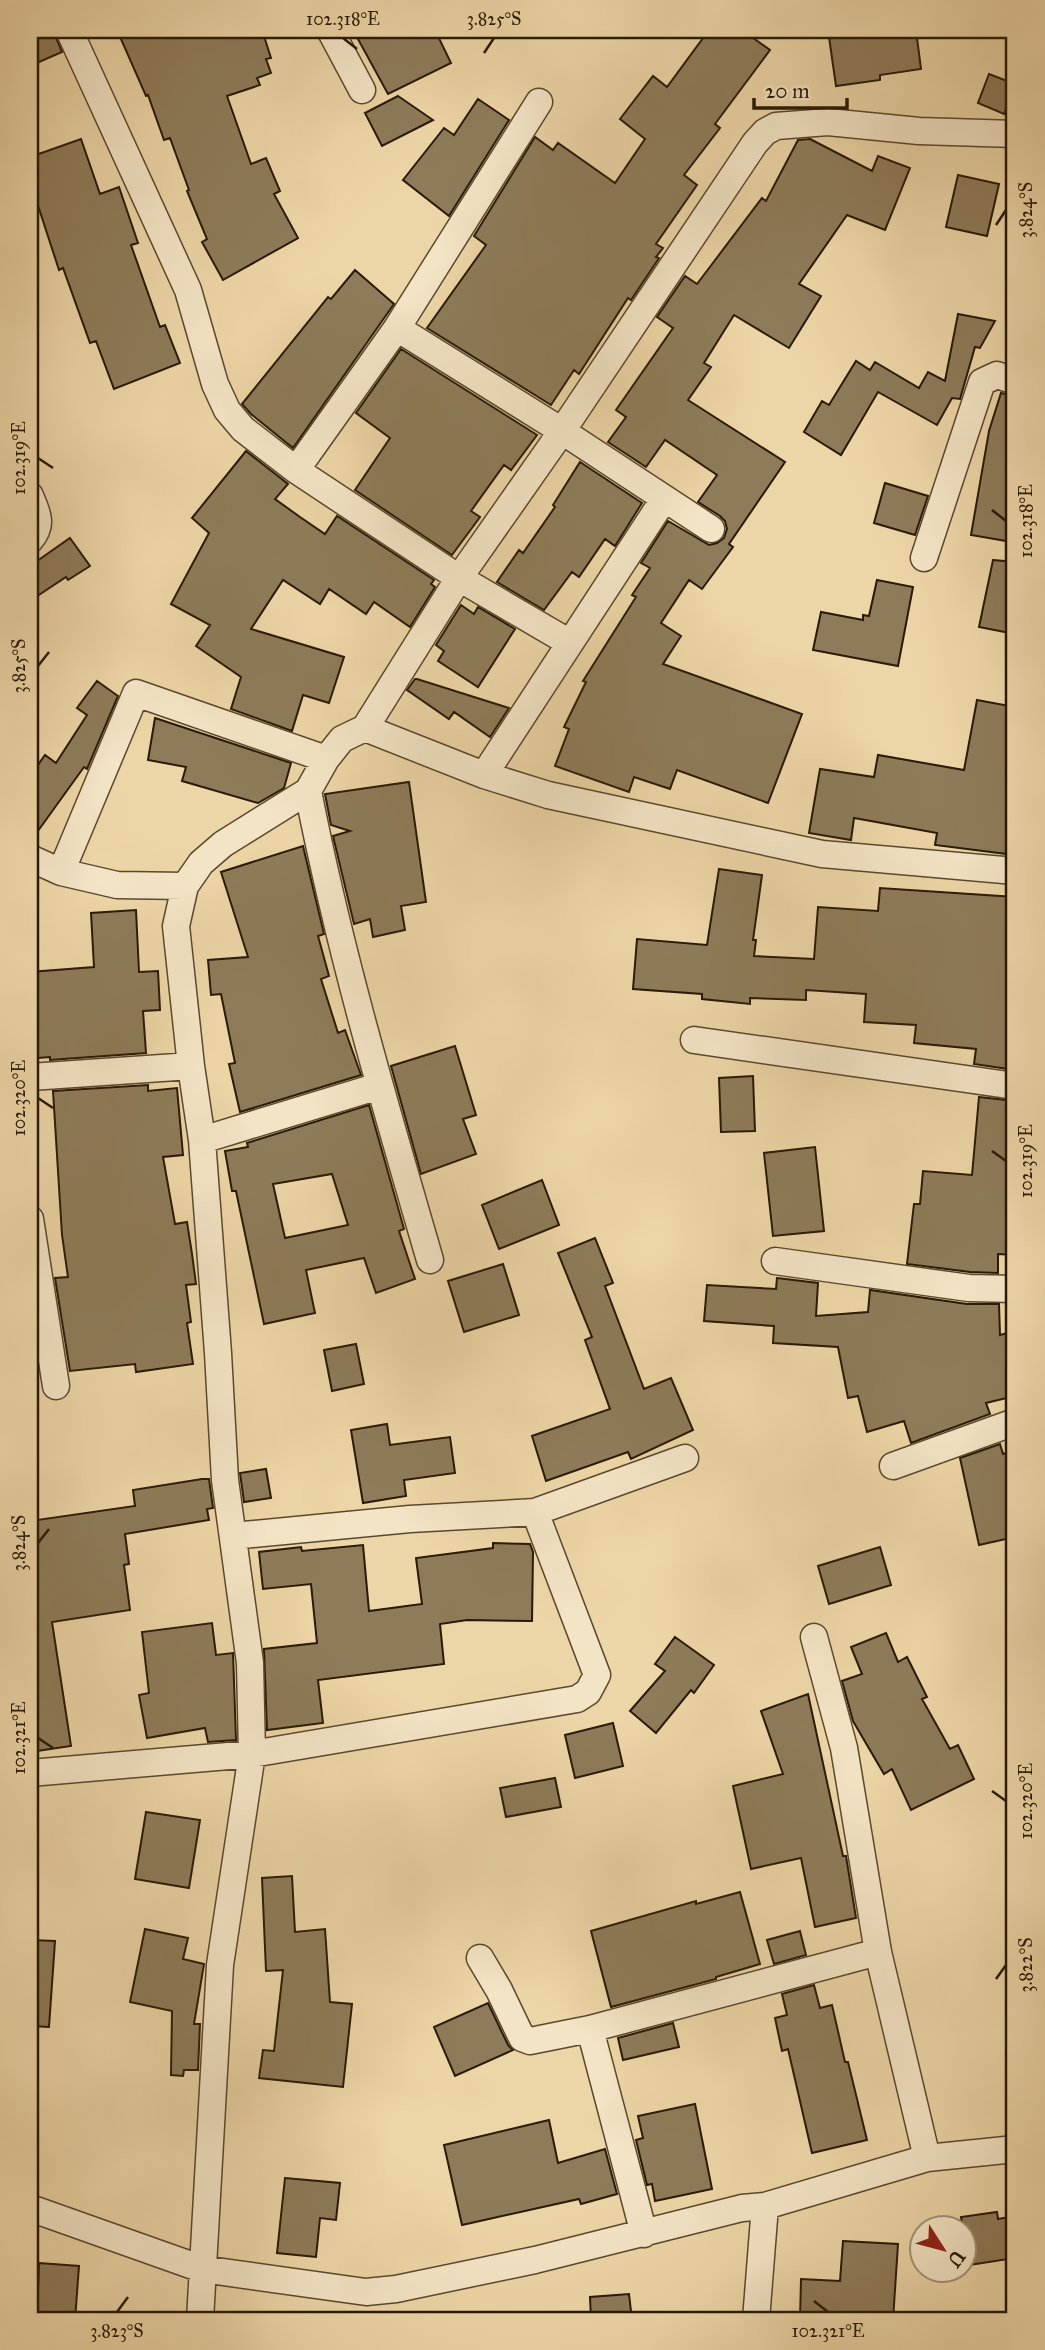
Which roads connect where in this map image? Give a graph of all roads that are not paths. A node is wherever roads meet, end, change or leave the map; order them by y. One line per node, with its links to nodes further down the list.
1 (69, 30): 9 (street)
2 (330, 30): 3 (street)
3 (362, 90)
4 (539, 102): 6 (street)
5 (1015, 134): 8 (street)
6 (397, 328): 8 (street); 9 (street)
7 (1015, 381): 14 (street)
8 (562, 431): 11 (street); 15 (street)
9 (296, 470): 15 (street)
10 (30, 496): 13 (street)
11 (664, 499): 12 (street); 16 (street)
12 (711, 529)
13 (30, 540)
14 (924, 558)
15 (459, 578): 16 (street); 17 (street)
16 (570, 643): 19 (street)
17 (365, 728): 18 (street); 19 (street)
18 (326, 759): 20 (street); 23 (street)
19 (484, 775): 22 (street)
20 (308, 792): 25 (street); 29 (street)
21 (30, 858): 23 (street)
22 (1015, 871)
23 (61, 872): 24 (street); 25 (street)
24 (30, 880)
25 (185, 886): 27 (street)
26 (694, 1040): 30 (street)
27 (191, 1066): 28 (street); 31 (street)
28 (30, 1077)
29 (379, 1086): 31 (street); 34 (street)
30 (1015, 1086)
31 (202, 1140): 42 (street)
32 (30, 1219): 33 (street)
33 (31, 1247): 37 (street)
34 (430, 1260)
35 (775, 1262): 36 (street)
36 (1015, 1289)
37 (56, 1386)
38 (1015, 1422): 40 (street)
39 (685, 1458): 41 (street)
40 (893, 1466)
41 (535, 1512): 42 (street); 44 (street)
42 (233, 1536): 44 (street)
43 (814, 1637): 46 (street)
44 (252, 1754): 45 (street); 54 (street)
45 (30, 1773)
46 (878, 1952): 48 (street); 50 (street)
47 (480, 1958): 48 (street)
48 (590, 2029): 53 (street)
49 (1015, 2149): 50 (street)
50 (927, 2158): 51 (street)
51 (765, 2206): 53 (street); 56 (street)
52 (30, 2208): 54 (street)
53 (644, 2234): 54 (street)
54 (202, 2269): 55 (street)
55 (200, 2320)
56 (756, 2320)

